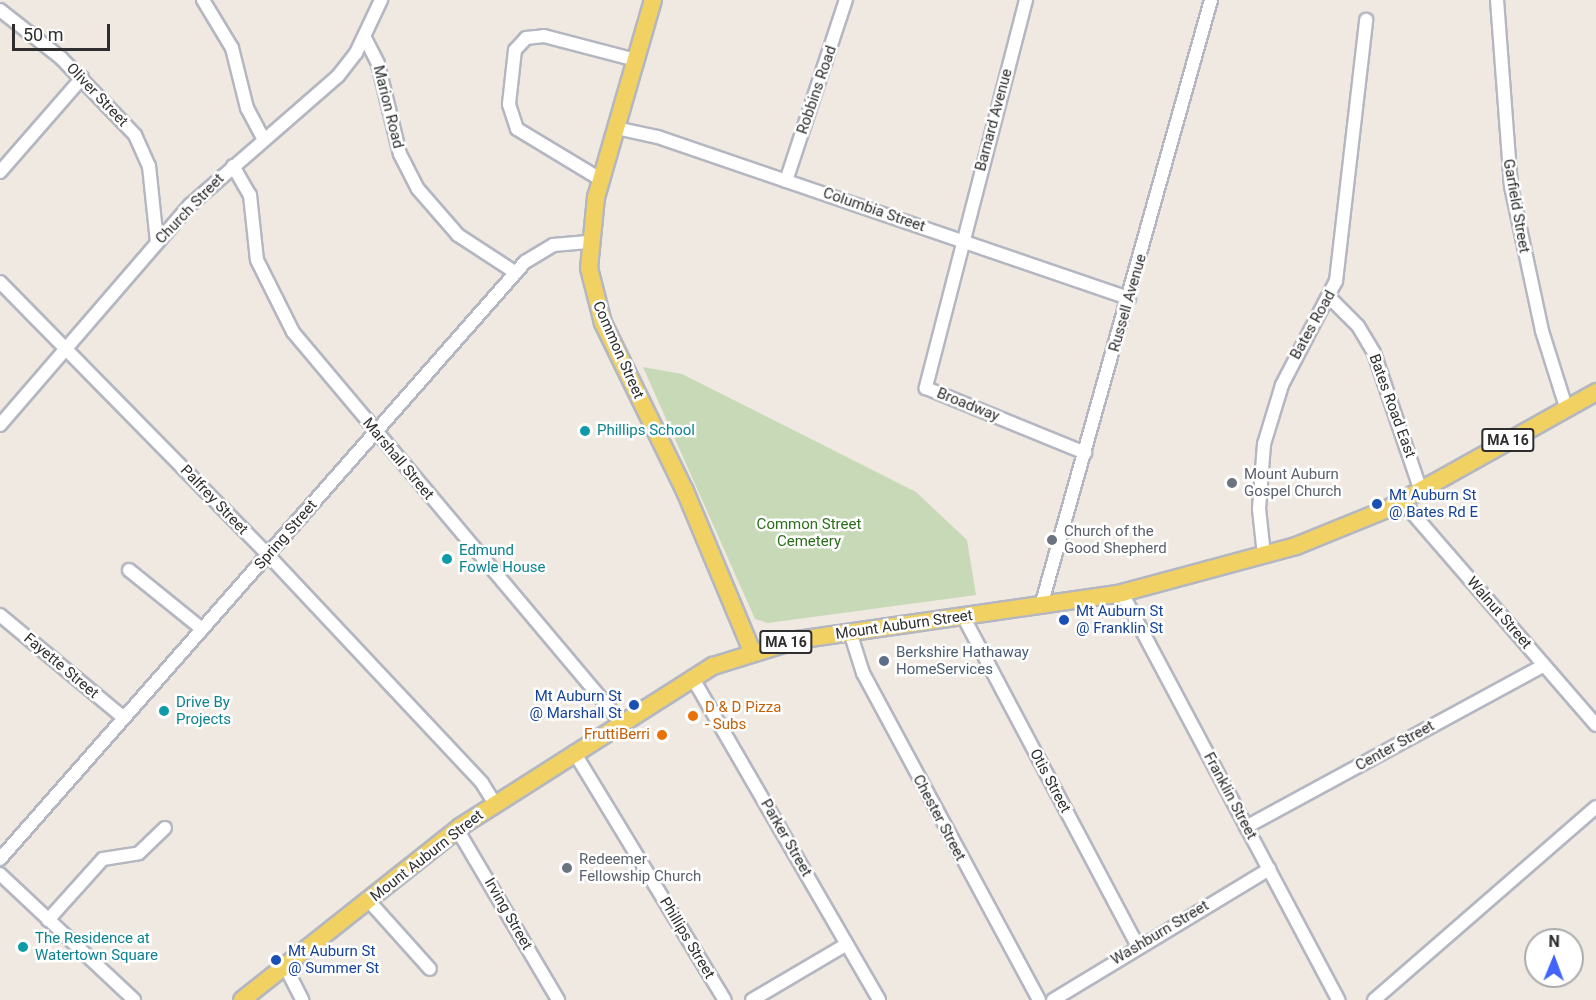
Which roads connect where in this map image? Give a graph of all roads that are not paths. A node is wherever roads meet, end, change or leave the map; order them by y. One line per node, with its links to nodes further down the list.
1 (203, 0): 14 (street)
2 (381, 0): 10 (street, Church Street)
3 (653, 0): 11 (main road, Common Street)
4 (846, 0): 18 (street, Robbins Road)
5 (1026, 0): 19 (street, Barnard Avenue)
6 (1211, 0): 24 (street, Russell Avenue)
7 (1497, 0): 28 (street, Garfield Street)
8 (0, 10): 12 (street, Oliver Street)
9 (1366, 20): 25 (street, Bates Road)
10 (365, 38): 14 (street, Church Street); 22 (street, Marion Road)
11 (636, 60): 13 (main road, Common Street); 17 (street)
12 (82, 78): 16 (street); 20 (street, Oliver Street)
13 (616, 128): 17 (main road, Common Street); 18 (street, Columbia Street)
14 (264, 140): 15 (street, Church Street)
15 (233, 166): 20 (street, Church Street); 30 (street, Marshall Street)
16 (0, 172)
17 (600, 179): 21 (main road, Common Street)
18 (786, 180): 19 (street, Columbia Street)
19 (963, 240): 24 (street, Columbia Street); 31 (street, Broadway)
20 (157, 242): 26 (street, Church Street)
21 (588, 242): 22 (street, Spring Street); 43 (main road, Common Street)
22 (516, 273): 30 (street, Spring Street)
23 (0, 282): 26 (street, Palfrey Street)
24 (1130, 298): 31 (street, Russell Avenue)
25 (1331, 299): 32 (street, Bates Road East); 34 (street, Bates Road)
26 (66, 348): 29 (street, Church Street); 35 (street, Palfrey Street)
27 (1596, 392): 28 (main road, Mount Auburn Street / MA 16)
28 (1566, 407): 32 (main road, Mount Auburn Street / MA 16)
29 (0, 425)
30 (376, 433): 35 (street, Spring Street); 47 (street, Marshall Street)
31 (1084, 453): 38 (street, Russell Avenue)
32 (1421, 491): 33 (main road, Mount Auburn Street / MA 16)
33 (1402, 501): 34 (main road, Mount Auburn Street / MA 16); 44 (street, Walnut Street)
34 (1264, 555): 37 (main road, Mount Auburn Street / MA 16)
35 (269, 556): 41 (street, Spring Street); 50 (street, Palfrey Street)
36 (129, 570): 41 (street)
37 (1122, 593): 38 (main road, Mount Auburn Street / MA 16); 52 (street, Franklin Street)
38 (1041, 606): 40 (main road, Mount Auburn Street / MA 16)
39 (0, 615): 46 (street, Fayette Street)
40 (963, 616): 42 (main road, Mount Auburn Street / MA 16); 61 (street, Otis Street)
41 (202, 628): 46 (street, Spring Street)
42 (850, 632): 43 (main road, Mount Auburn Street / MA 16); 71 (street, Chester Street)
43 (752, 651): 45 (main road, Mount Auburn Street / MA 16)
44 (1544, 665): 48 (street, Walnut Street); 52 (street, Center Street)
45 (692, 677): 47 (main road, Mount Auburn Street / MA 16); 60 (street, Parker Street)
46 (123, 717): 55 (street, Spring Street)
47 (621, 722): 49 (main road, Mount Auburn Street / MA 16)
48 (1596, 725)
49 (574, 752): 50 (main road, Mount Auburn Street / MA 16); 68 (street, Phillips Street)
50 (495, 804): 54 (main road, Mount Auburn Street / MA 16)
51 (1596, 807): 74 (street)
52 (1246, 827): 56 (street, Franklin Street)
53 (165, 828): 59 (street)
54 (457, 829): 58 (main road, Mount Auburn Street / MA 16); 67 (street, Irving Street)
55 (0, 860)
56 (1269, 869): 61 (street, Washburn Street); 73 (street, Franklin Street)
57 (0, 874): 59 (street)
58 (369, 901): 62 (main road, Mount Auburn Street / MA 16); 63 (street)
59 (48, 920): 64 (street)
60 (847, 944): 69 (street); 70 (street, Parker Street)
61 (1137, 945): 72 (street, Washburn Street)
62 (286, 968): 65 (main road, Mount Auburn Street / MA 16); 66 (street)
63 (430, 969)
64 (134, 1000)
65 (242, 1000)
66 (302, 1000)
67 (558, 1000)
68 (725, 1000)
69 (752, 1000)
70 (879, 1000)
71 (1039, 1000)
72 (1053, 1000)
73 (1338, 1000)
74 (1374, 1000)

